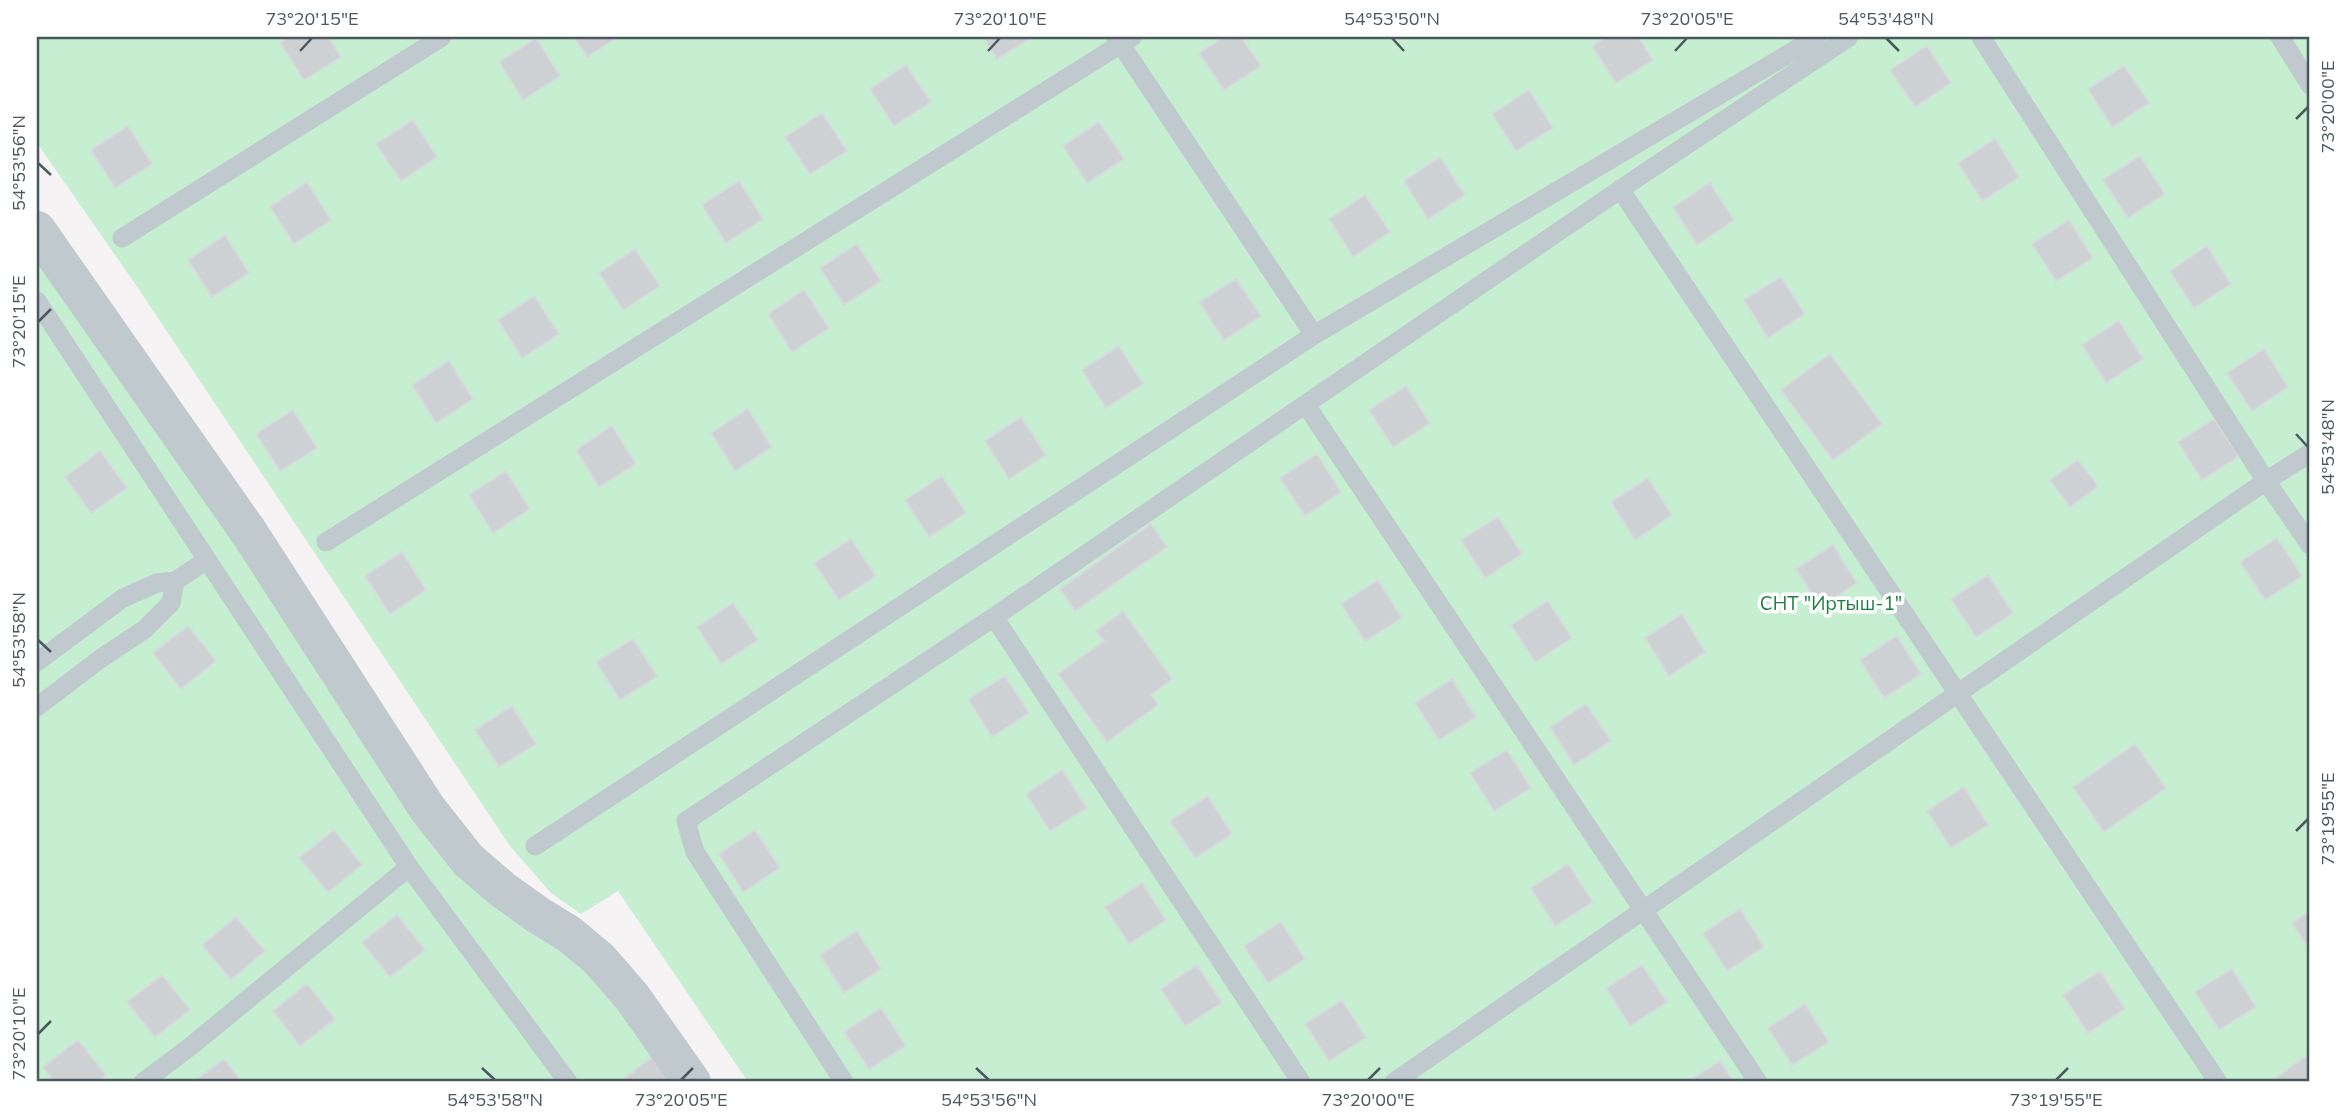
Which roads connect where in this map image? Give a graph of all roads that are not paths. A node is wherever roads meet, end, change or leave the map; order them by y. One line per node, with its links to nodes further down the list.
1 (442, 37): 10 (lane)
2 (1817, 37): 12 (lane)
3 (1849, 37): 8 (lane)
4 (1981, 37): 15 (lane)
5 (2280, 37): 7 (lane)
6 (1123, 39): 12 (lane); 16 (lane)
7 (2310, 85)
8 (1620, 190): 13 (lane); 22 (lane)
9 (37, 230): 29 (street)
10 (122, 238)
11 (37, 301): 18 (lane)
12 (1314, 335): 24 (lane)
13 (1306, 405): 20 (lane); 26 (lane)
14 (2310, 453): 15 (lane)
15 (2266, 481): 17 (lane); 22 (lane)
16 (326, 542)
17 (2310, 545)
18 (206, 560): 19 (lane); 25 (lane)
19 (175, 580): 21 (lane); 23 (lane)
20 (994, 617): 30 (lane); 31 (lane)
21 (37, 662)
22 (1957, 694): 26 (lane); 34 (lane)
23 (37, 707)
24 (535, 846)
25 (409, 867): 27 (lane); 28 (lane)
26 (1643, 911): 32 (lane); 33 (lane)
27 (143, 1082)
28 (568, 1082)
29 (692, 1082)
30 (844, 1082)
31 (1301, 1082)
32 (1394, 1082)
33 (1758, 1082)
34 (2218, 1082)

